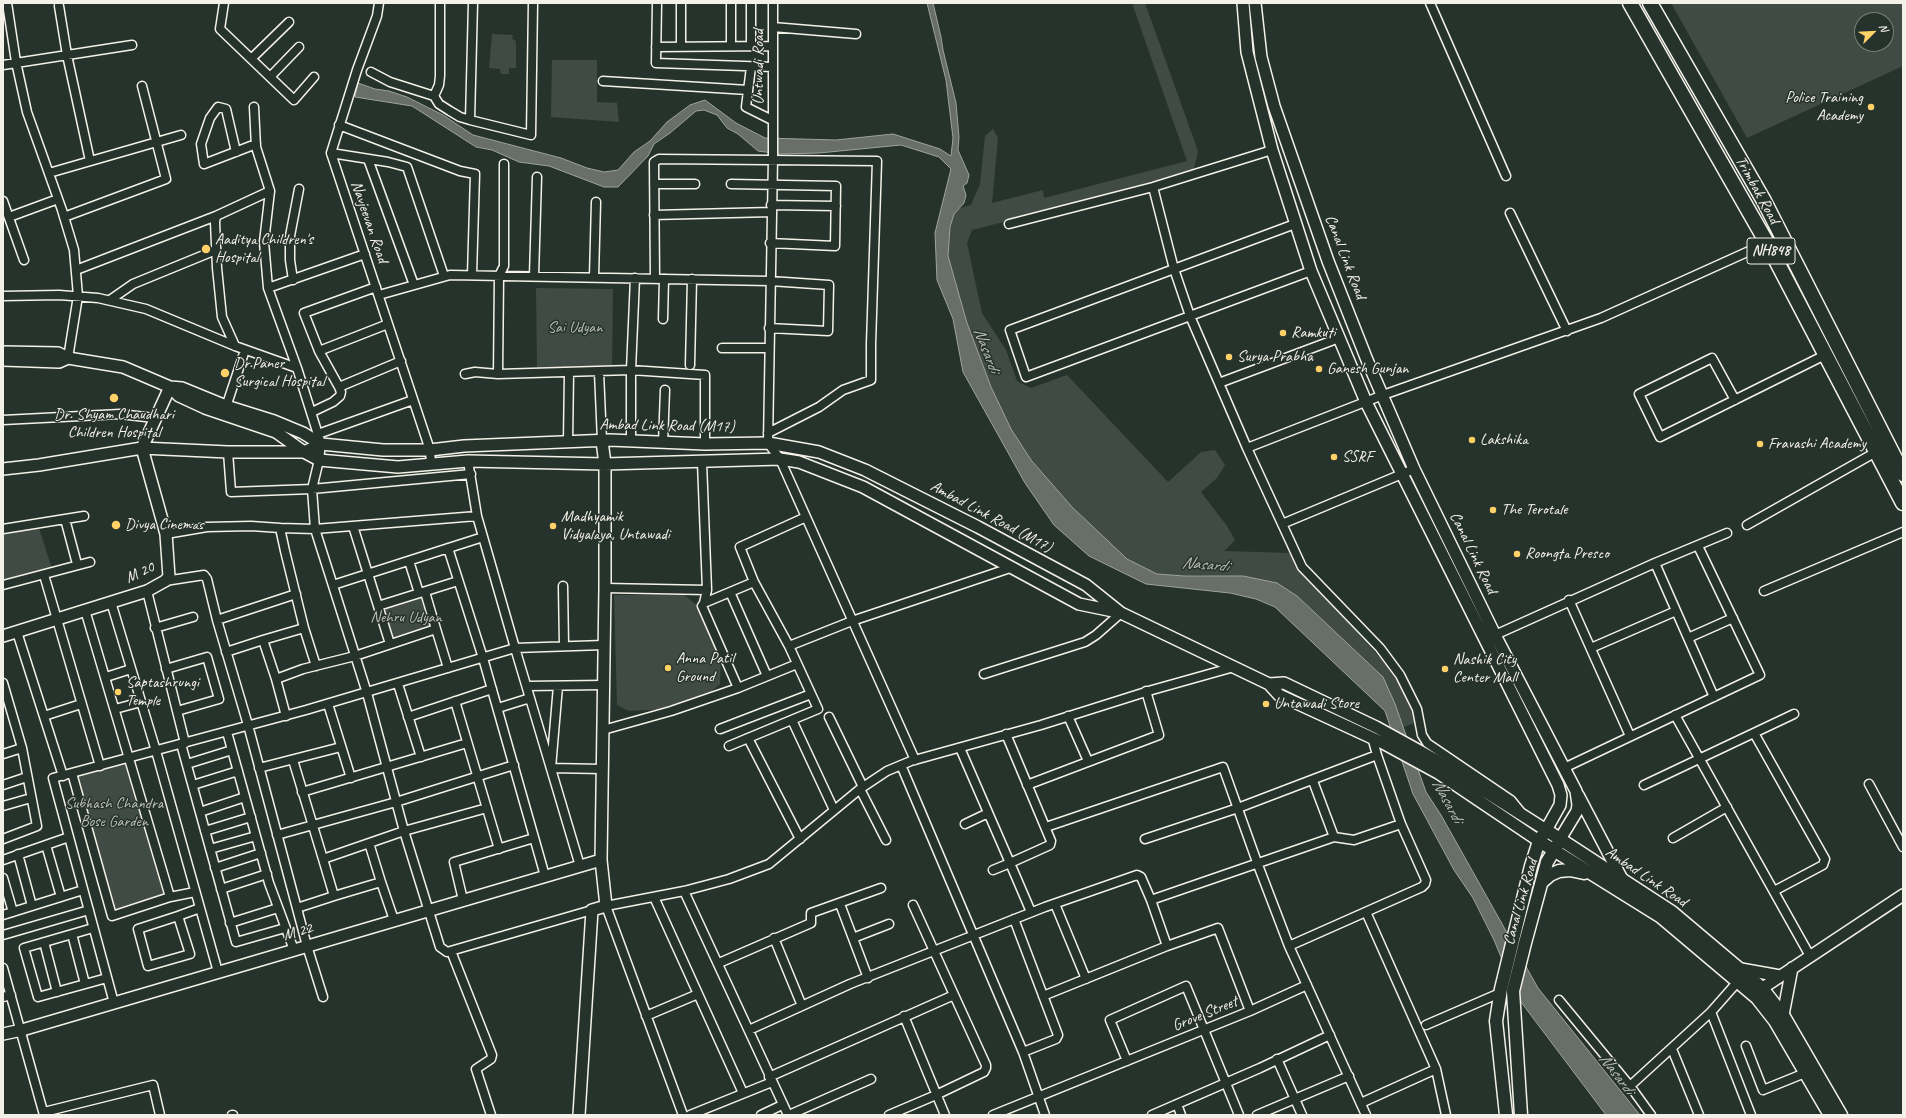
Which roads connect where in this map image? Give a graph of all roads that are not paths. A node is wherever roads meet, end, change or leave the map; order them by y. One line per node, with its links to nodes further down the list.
1 (7, 3): 30 (street)
2 (224, 3): 29 (street)
3 (379, 3): 44 (street)
4 (440, 3): 40 (street)
5 (473, 3): 42 (street)
6 (533, 3): 42 (street)
7 (657, 3): 22 (street)
8 (681, 3): 23 (street)
9 (731, 3): 24 (street)
10 (751, 3): 25 (street)
11 (773, 3): 19 (street, Untwadi Road)
12 (1243, 3): 48 (main road, Canal Link Road)
13 (1255, 3): 129 (main road, Canal Link Road)
14 (1430, 3): 56 (street)
15 (1630, 3): 78 (highway, Trimbak Road / NH848)
16 (1650, 3): 159 (highway, Trimbak Road)
17 (59, 6): 28 (street)
18 (289, 22): 29 (street)
19 (773, 27): 20 (street); 26 (street, Untwadi Road)
20 (856, 34)
21 (132, 45): 28 (street)
22 (656, 46): 23 (street); 32 (street)
23 (681, 46): 24 (street)
24 (731, 46): 25 (street)
25 (751, 46): 26 (street)
26 (773, 46): 33 (street, Untwadi Road)
27 (299, 47): 35 (street)
28 (67, 55): 30 (street); 53 (street)
29 (251, 58): 35 (street)
30 (16, 62): 31 (street); 55 (street)
31 (3, 65)
32 (751, 67): 33 (street); 39 (street)
33 (773, 67): 43 (street, Untwadi Road)
34 (370, 72): 40 (street)
35 (270, 77): 36 (street)
36 (314, 77)
37 (603, 81): 39 (street)
38 (142, 86): 46 (street)
39 (748, 90): 43 (street)
40 (434, 96): 42 (street)
41 (254, 107): 47 (street)
42 (470, 120)
43 (772, 120): 52 (street, Untwadi Road)
44 (340, 125): 50 (street); 85 (street)
45 (181, 135): 46 (street)
46 (157, 142): 53 (street); 73 (street)
47 (256, 144): 49 (street); 64 (street)
48 (1272, 150): 62 (street); 76 (main road, Canal Link Road)
49 (236, 152): 49 (street)
50 (331, 153): 51 (street); 80 (street, Navjeevan Road)
51 (368, 158): 86 (street); 96 (street)
52 (773, 159): 58 (street); 61 (street, Untwadi Road); 137 (street)
53 (90, 161): 55 (street)
54 (504, 164): 87 (street)
55 (49, 173): 65 (street)
56 (1506, 176)
57 (537, 177): 88 (street)
58 (654, 184): 59 (street); 71 (street)
59 (695, 184)
60 (731, 184): 61 (street)
61 (772, 184): 68 (street); 69 (street, Untwadi Road)
62 (1153, 187): 75 (street); 82 (street)
63 (299, 189): 94 (street)
64 (270, 191): 72 (street); 97 (street)
65 (58, 199): 73 (street); 74 (street)
66 (3, 201): 74 (street)
67 (596, 202): 89 (street)
68 (836, 206): 69 (street); 77 (street)
69 (771, 209): 71 (street); 77 (street, Untwadi Road)
70 (1510, 213): 106 (street)
71 (654, 215): 91 (street)
72 (216, 216): 79 (street); 83 (street)
73 (64, 217): 83 (street)
74 (9, 218): 81 (street)
75 (1009, 224)
76 (1295, 224): 82 (street); 84 (main road, Canal Link Road)
77 (770, 243): 95 (street, Untwadi Road)
78 (1767, 243): 106 (street); 114 (highway, Trimbak Road / NH848)
79 (216, 250): 101 (street); 108 (street)
80 (365, 254): 94 (street); 98 (street, Navjeevan Road)
81 (24, 260)
82 (1174, 269): 102 (street); 102 (street)
83 (76, 270): 100 (street)
84 (1311, 271): 102 (street); 107 (main road, Canal Link Road)
85 (472, 275): 86 (street); 87 (street)
86 (444, 276): 96 (street)
87 (499, 276): 88 (street); 124 (street)
88 (534, 276): 89 (street)
89 (594, 277): 90 (street)
90 (635, 278): 91 (street); 120 (street)
91 (655, 279): 92 (street)
92 (664, 279): 93 (street); 103 (street)
93 (692, 279): 95 (street); 118 (street)
94 (293, 280): 97 (street)
95 (770, 281): 105 (street, Untwadi Road); 105 (street)
96 (414, 285): 98 (street)
97 (268, 288): 119 (street)
98 (378, 291): 104 (street, Navjeevan Road); 112 (street)
99 (3, 296): 100 (street)
100 (78, 296): 101 (street); 115 (street)
101 (110, 300): 108 (street)
102 (1190, 316): 125 (street)
103 (663, 319)
104 (388, 324): 112 (street); 117 (street, Navjeevan Road)
105 (769, 328): 110 (street, Untwadi Road)
106 (1566, 331): 129 (street)
107 (1338, 338): 125 (street); 132 (main road, Canal Link Road)
108 (235, 346): 111 (street)
109 (722, 348): 110 (street)
110 (769, 348): 137 (street, Untwadi Road)
111 (245, 350): 119 (street); 133 (street)
112 (319, 351): 127 (street)
113 (3, 352): 115 (main road)
114 (1825, 355): 131 (street); 149 (highway, Trimbak Road / NH848)
115 (68, 358): 116 (main road); 126 (main road)
116 (3, 360)
117 (401, 361): 127 (street); 130 (street, Navjeevan Road)
118 (690, 365)
119 (297, 368): 134 (street)
120 (631, 370): 122 (street); 139 (street); 143 (street)
121 (569, 372): 122 (street); 124 (street); 141 (street)
122 (599, 372): 140 (street)
123 (465, 374): 124 (street)
124 (498, 374)
125 (1219, 383): 145 (street)
126 (170, 387): 133 (main road); 135 (main road)
127 (339, 387): 134 (street)
128 (665, 390): 142 (street)
129 (1383, 395): 132 (street); 156 (main road, Canal Link Road)
130 (413, 400): 138 (street); 146 (street, Navjeevan Road)
131 (1735, 400): 131 (street)
132 (1366, 402): 145 (street); 160 (main road, Canal Link Road)
133 (225, 410): 138 (main road); 148 (main road)
134 (312, 412): 138 (street)
135 (154, 418): 136 (street); 144 (main road)
136 (3, 420)
137 (768, 438): 143 (main road, Ambad Link Road (M17)); 150 (street); 205 (main road, Ambad Link Road (M17))
138 (320, 439): 146 (main road, Ambad Link Road (M17)); 148 (main road); 151 (street)
139 (631, 440): 140 (main road, Ambad Link Road (M17)); 142 (main road, Ambad Link Road (M17))
140 (602, 441): 141 (main road, Ambad Link Road (M17)); 155 (main road)
141 (568, 442): 146 (main road, Ambad Link Road (M17))
142 (663, 443): 143 (main road, Ambad Link Road (M17))
143 (705, 444)
144 (142, 448): 147 (main road); 157 (main road); 175 (main road, M 20)
145 (1247, 448): 167 (street)
146 (430, 450): 154 (street, Navjeevan Road)
147 (228, 452): 148 (main road); 161 (street)
148 (304, 452): 151 (main road)
149 (1876, 452): 162 (highway, Trimbak Road / NH848); 168 (street)
150 (780, 459): 153 (main road); 165 (street); 183 (main road)
151 (319, 460): 154 (main road); 161 (street)
152 (468, 461): 154 (main road); 155 (main road); 158 (street)
153 (702, 462): 155 (main road); 193 (street)
154 (431, 464)
155 (605, 464): 192 (main road)
156 (1414, 469): 160 (street); 215 (main road, Canal Link Road)
157 (5, 470)
158 (471, 474): 161 (street); 164 (street)
159 (1903, 474)
160 (1402, 475): 167 (street); 331 (main road, Canal Link Road)
161 (312, 489): 172 (street)
162 (1903, 503)
163 (84, 516): 166 (street)
164 (477, 516): 169 (street); 176 (street)
165 (806, 517): 188 (street); 210 (street)
166 (65, 519): 171 (street); 182 (street)
167 (1282, 524): 316 (street)
168 (1747, 525)
169 (353, 526): 172 (street); 184 (street)
170 (280, 528): 172 (street); 175 (street); 198 (street)
171 (3, 529)
172 (315, 529): 190 (street)
173 (1903, 532): 194 (street)
174 (1727, 533): 177 (street)
175 (166, 534): 186 (main road, M 20)
176 (483, 537): 178 (street); 223 (street)
177 (1698, 546): 181 (street); 207 (street)
178 (448, 548): 179 (street); 187 (street)
179 (409, 561): 184 (street); 196 (street)
180 (90, 562): 182 (street)
181 (1655, 563): 199 (street); 204 (street)
182 (77, 564): 185 (street)
183 (1013, 567): 205 (main road); 210 (street)
184 (368, 574): 190 (street); 202 (street)
185 (44, 575): 189 (street); 208 (street)
186 (165, 581): 195 (main road, M 20); 209 (street)
187 (458, 581): 196 (street); 227 (street)
188 (754, 582): 197 (street); 222 (street)
189 (3, 585)
190 (333, 585): 226 (street)
191 (563, 586): 221 (street)
192 (605, 588): 193 (street); 220 (main road)
193 (707, 590): 201 (street)
194 (1764, 591)
195 (147, 592): 200 (main road, M 20); 211 (street)
196 (422, 592): 202 (street); 213 (street)
197 (730, 592): 201 (street); 235 (street)
198 (296, 594): 209 (street); 212 (street)
199 (1569, 600): 215 (street); 224 (street)
200 (111, 602): 203 (main road, M 20); 233 (street)
201 (704, 603): 243 (street)
202 (378, 606): 219 (street)
203 (85, 610): 208 (main road, M 20); 236 (street)
204 (1676, 612): 217 (street); 224 (street)
205 (1121, 613): 230 (main road, Ambad Link Road (M17)); 234 (street)
206 (193, 617): 211 (street)
207 (1733, 618): 217 (street); 248 (street)
208 (56, 620): 214 (main road, M 20); 252 (street)
209 (217, 620): 225 (street)
210 (852, 621): 222 (street); 289 (street)
211 (155, 628): 232 (street)
212 (304, 628): 218 (street); 229 (street)
213 (436, 629): 219 (street); 231 (street)
214 (17, 632): 216 (main road, M 20); 259 (street)
215 (1496, 635): 298 (main road, Canal Link Road)
216 (3, 636)
217 (1688, 638): 248 (street)
218 (263, 640): 225 (street); 237 (street)
219 (390, 644): 226 (street)
220 (604, 645): 221 (street); 240 (main road)
221 (564, 646): 223 (street)
222 (789, 646): 228 (street)
223 (515, 648): 227 (street); 241 (street)
224 (1591, 648): 272 (street)
225 (226, 652): 265 (street)
226 (355, 656): 229 (street); 246 (street)
227 (483, 658): 231 (street); 244 (street)
228 (797, 664): 235 (street); 247 (street)
229 (316, 666): 237 (street)
230 (1234, 667): 245 (street); 269 (main road, Ambad Link Road (M17))
231 (448, 668): 239 (street)
232 (166, 669): 256 (street); 256 (street)
233 (131, 670): 236 (street); 251 (street)
234 (984, 674)
235 (767, 676): 243 (street)
236 (106, 677): 255 (street)
237 (276, 680): 260 (street)
238 (3, 683): 279 (street)
239 (398, 684): 246 (street); 262 (street)
240 (604, 685): 242 (street); 267 (main road)
241 (527, 686): 242 (street); 249 (street)
242 (558, 686): 297 (street)
243 (738, 688): 267 (street)
244 (492, 689): 250 (street); 254 (street)
245 (1146, 691): 261 (street); 290 (street)
246 (367, 693): 253 (street); 296 (street)
247 (811, 694): 264 (street); 266 (street)
248 (1714, 697): 258 (street)
249 (530, 698): 254 (street); 297 (street)
250 (455, 701): 262 (street); 274 (street)
251 (141, 702): 255 (street); 282 (street)
252 (81, 704): 259 (street); 294 (street)
253 (328, 704): 260 (street); 278 (street)
254 (498, 708): 292 (street)
255 (115, 709): 286 (street)
256 (177, 711): 276 (street)
257 (1794, 714): 270 (street)
258 (1675, 715): 272 (street); 287 (street)
259 (44, 716): 302 (street)
260 (286, 716): 265 (street)
261 (1068, 716): 271 (street); 290 (street)
262 (408, 717): 285 (street)
263 (829, 717): 312 (street)
264 (792, 720): 273 (street); 323 (street)
265 (248, 724): 268 (street); 295 (street)
266 (720, 729)
267 (603, 730): 299 (main road)
268 (227, 732): 276 (street); 281 (street)
269 (1374, 732): 275 (main road, Ambad Link Road (M17)); 284 (street); 316 (main road, Ambad Link Road)
270 (1754, 733): 287 (street); 373 (street)
271 (1006, 734): 280 (street); 310 (street)
272 (1630, 736): 298 (street)
273 (748, 738): 277 (street); 341 (street)
274 (467, 743): 285 (street); 303 (street)
275 (1383, 743): 345 (main road, Ambad Link Road)
276 (183, 744): 282 (street); 291 (street)
277 (729, 746)
278 (341, 747): 288 (street); 305 (street)
279 (22, 748): 283 (street); 304 (street)
280 (960, 748): 289 (street); 325 (street)
281 (232, 750): 291 (street); 300 (street)
282 (156, 751): 286 (street); 374 (street)
283 (3, 754)
284 (1377, 755): 306 (street); 328 (street)
285 (421, 757): 296 (street)
286 (130, 758): 294 (street); 378 (street)
287 (1700, 759): 311 (street); 320 (street)
288 (293, 760): 295 (street); 314 (street)
289 (915, 760): 293 (street)
290 (1088, 761): 310 (street)
291 (187, 764): 309 (street)
292 (514, 765): 303 (street); 337 (street)
293 (901, 765): 312 (street); 406 (street)
294 (100, 766): 301 (street)
295 (259, 768): 334 (street)
296 (387, 768): 305 (street); 318 (street)
297 (551, 768): 299 (street); 359 (street)
298 (1564, 768): 313 (main road, Canal Link Road)
299 (602, 769): 356 (main road)
300 (238, 771): 309 (street); 315 (street)
301 (72, 773): 302 (street); 378 (street)
302 (63, 776): 336 (street)
303 (477, 776): 318 (street); 321 (street)
304 (27, 777): 308 (street); 317 (street)
305 (351, 778): 314 (street)
306 (1312, 781): 322 (street); 338 (street)
307 (1869, 784): 348 (street)
308 (3, 785)
309 (192, 785): 324 (street)
310 (1027, 785): 330 (street)
311 (1644, 786)
312 (861, 788): 323 (street); 344 (street)
313 (1576, 791): 343 (main road, Canal Link Road); 366 (main road)
314 (302, 792): 329 (street)
315 (245, 797): 324 (street); 326 (street)
316 (1500, 797): 331 (main road, Ambad Link Road)
317 (31, 798): 319 (street); 340 (street)
318 (396, 802): 329 (street); 333 (street)
319 (3, 806)
320 (1727, 807): 339 (street); 373 (street)
321 (487, 808): 333 (street); 350 (street)
322 (1238, 808): 330 (street); 342 (street); 358 (street)
323 (834, 810): 341 (street)
324 (200, 812): 332 (street)
325 (988, 813): 327 (street); 357 (street)
326 (251, 817): 332 (street); 335 (street)
327 (965, 824)
328 (1401, 824): 338 (street); 395 (street)
329 (311, 825): 334 (street); 354 (street)
330 (1046, 827): 357 (street)
331 (1546, 830): 343 (main road, Ambad Link Road); 345 (main road, Canal Link Road)
332 (205, 831): 349 (street)
333 (404, 831): 346 (street); 391 (street)
334 (277, 835): 389 (street)
335 (256, 836): 349 (street); 353 (street)
336 (69, 837): 347 (street); 371 (street)
337 (534, 838): 350 (street); 364 (street)
338 (1334, 838): 358 (street)
339 (1673, 838)
340 (3, 839)
341 (800, 839): 372 (street)
342 (1145, 839)
343 (1560, 839): 351 (main road, Canal Link Road); 366 (main road, Ambad Link Road)
344 (886, 840)
345 (1539, 841): 351 (main road, Ambad Link Road); 431 (main road, Canal Link Road)
346 (369, 844): 354 (street); 367 (street)
347 (46, 845): 352 (street); 377 (street)
348 (1903, 847)
349 (210, 849): 360 (street)
350 (499, 849): 380 (street)
351 (1554, 851): 363 (main road, Ambad Link Road); 368 (main road, Canal Link Road)
352 (18, 854): 355 (street); 385 (street)
353 (261, 854): 360 (street); 362 (street)
354 (323, 859): 376 (street)
355 (3, 860)
356 (601, 860): 359 (main road, M 22); 386 (main road)
357 (1010, 863): 361 (street); 394 (street)
358 (1258, 865): 381 (street); 412 (street)
359 (580, 866): 364 (main road, M 22)
360 (215, 868): 370 (street)
361 (993, 870)
362 (267, 874): 370 (street); 388 (street)
363 (1591, 874): 368 (main road); 421 (main road, Ambad Link Road)
364 (545, 876): 380 (main road, M 22)
365 (3, 878): 393 (street)
366 (1622, 879): 421 (main road, Ambad Link Road)
367 (382, 882): 376 (street); 399 (street)
368 (1542, 882): 490 (main road, Canal Link Road)
369 (881, 888): 382 (street)
370 (221, 889): 400 (street)
371 (83, 890): 377 (street); 390 (street)
372 (684, 890): 379 (street); 417 (street)
373 (1774, 891): 416 (street)
374 (195, 892): 378 (street); 387 (street)
375 (1903, 895): 416 (main road)
376 (334, 896): 389 (street)
377 (61, 897): 385 (street)
378 (170, 897)
379 (654, 897): 386 (street); 432 (street)
380 (463, 900): 391 (main road, M 22)
381 (1151, 900): 383 (street); 411 (street)
382 (840, 904): 407 (street); 408 (street)
383 (1055, 904): 394 (street); 426 (street)
384 (913, 905): 415 (street)
385 (32, 906): 393 (street)
386 (606, 906): 392 (main road); 443 (street)
387 (200, 908): 397 (street); 420 (street)
388 (278, 908): 400 (street); 403 (street)
389 (297, 908): 410 (street)
390 (89, 910): 402 (street); 405 (street)
391 (428, 910): 399 (main road, M 22); 414 (street)
392 (592, 910): 414 (street); 473 (main road)
393 (13, 912): 396 (street)
394 (1031, 912): 398 (street)
395 (1366, 912): 412 (street); 456 (street)
396 (3, 915)
397 (178, 916): 397 (street)
398 (1014, 919): 406 (street); 435 (street)
399 (394, 920): 410 (main road, M 22)
400 (230, 923): 403 (street)
401 (889, 924): 408 (street)
402 (93, 928): 404 (street); 424 (street)
403 (285, 928): 413 (street)
404 (72, 934): 409 (street); 427 (street)
405 (3, 935)
406 (973, 936): 415 (street); 453 (street)
407 (774, 938): 417 (street); 439 (street)
408 (852, 938): 425 (street)
409 (44, 942): 430 (street); 430 (street)
410 (307, 946): 413 (main road, M 22); 436 (street)
411 (1167, 946): 426 (street); 440 (street, Grove Street)
412 (1289, 946): 428 (street)
413 (294, 950): 420 (main road, M 22)
414 (451, 951): 472 (street)
415 (935, 951): 425 (street); 433 (street)
416 (1810, 956): 419 (main road)
417 (719, 963): 447 (street)
418 (3, 968): 422 (street)
419 (1792, 968): 423 (main road); 442 (main road)
420 (218, 972): 438 (main road, M 22)
421 (1742, 975): 423 (main road); 429 (main road, Ambad Link Road); 441 (street)
422 (4, 976): 434 (street)
423 (1780, 976): 429 (main road)
424 (107, 978): 427 (street); 438 (street)
425 (868, 978): 439 (street)
426 (1086, 979): 435 (street)
427 (85, 984): 430 (street)
428 (1307, 985): 440 (street); 450 (street)
429 (1758, 991): 442 (main road, Ambad Link Road); 457 (main road, Ambad Link Road)
430 (57, 992)
431 (1500, 993): 445 (street); 489 (main road, Canal Link Road)
432 (698, 994): 443 (street); 463 (street)
433 (954, 995): 444 (street); 464 (street)
434 (7, 996): 446 (street)
435 (1043, 996): 453 (street)
436 (323, 997)
437 (1559, 1000): 462 (street)
438 (114, 1003): 446 (main road, M 22)
439 (802, 1006): 447 (street)
440 (1250, 1011): 448 (street, Grove Street)
441 (1711, 1012): 452 (street); 493 (street)
442 (1783, 1015): 495 (main road, Ambad Link Road)
443 (646, 1016): 474 (street)
444 (904, 1016): 460 (street); 464 (street)
445 (1426, 1025)
446 (22, 1030): 449 (main road, M 22); 470 (street)
447 (749, 1030): 460 (street)
448 (1204, 1030): 455 (street, Grove Street); 455 (street); 461 (street)
449 (3, 1034)
450 (1330, 1035): 454 (street); 458 (street)
451 (1746, 1046): 457 (street)
452 (1672, 1049): 462 (street); 492 (street)
453 (1023, 1052): 465 (street)
454 (1277, 1059): 461 (street); 466 (street)
455 (1127, 1061): 465 (street, Grove Street)
456 (1436, 1070): 467 (street); 488 (street)
457 (1805, 1073): 494 (main road, Ambad Link Road)
458 (1349, 1076): 466 (street); 467 (street)
459 (871, 1079): 477 (street)
460 (771, 1080): 463 (street); 469 (street)
461 (1226, 1082): 468 (street); 484 (street)
462 (1630, 1086): 491 (street)
463 (743, 1094): 475 (street)
464 (936, 1095): 478 (street); 479 (street)
465 (1039, 1097): 480 (street, Grove Street); 481 (street)
466 (1295, 1099): 485 (street); 486 (street)
467 (1361, 1103): 487 (street)
468 (1177, 1104): 482 (street); 483 (street)
469 (782, 1105): 476 (street); 477 (street)
470 (44, 1113): 471 (street)
471 (160, 1115)
472 (491, 1115)
473 (579, 1115)
474 (683, 1115)
475 (690, 1115)
476 (761, 1115)
477 (788, 1115)
478 (889, 1115)
479 (945, 1115)
480 (993, 1115)
481 (1046, 1115)
482 (1152, 1115)
483 (1181, 1115)
484 (1239, 1115)
485 (1256, 1115)
486 (1302, 1115)
487 (1366, 1115)
488 (1446, 1115)
489 (1506, 1115)
490 (1521, 1115)
491 (1651, 1115)
492 (1699, 1115)
493 (1751, 1115)
494 (1830, 1115)
495 (1841, 1115)

